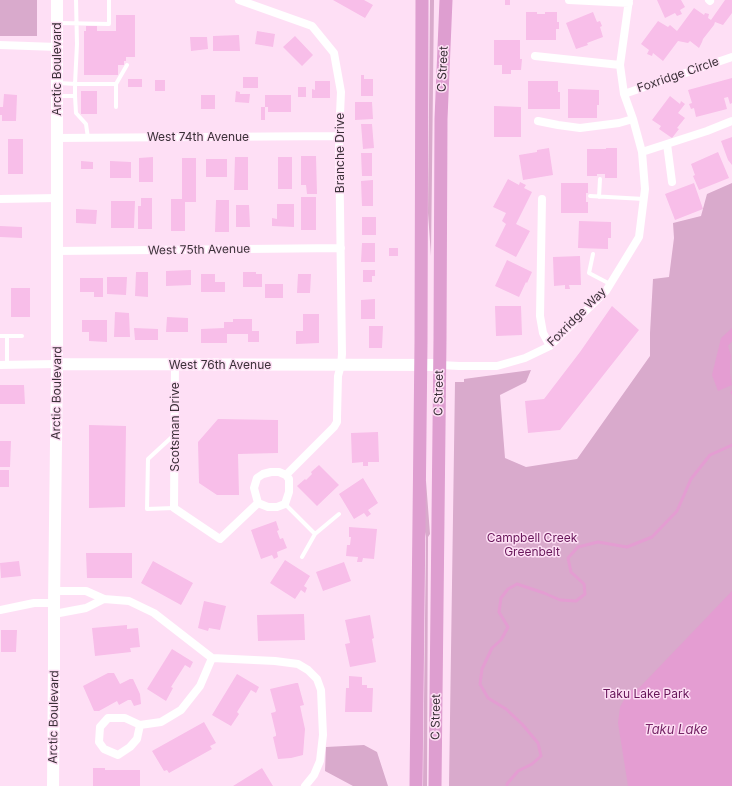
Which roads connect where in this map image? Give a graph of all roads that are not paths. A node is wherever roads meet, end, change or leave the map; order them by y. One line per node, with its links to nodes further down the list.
1 (57, 0): 9 (main road, Arctic Boulevard)
2 (76, 0): 10 (lane)
3 (109, 0): 10 (lane)
4 (239, 0): 27 (street, Branche Drive)
5 (422, 0): 52 (main road, C Street)
6 (446, 0): 53 (main road, C Street)
7 (569, 0): 8 (street)
8 (629, 2): 16 (street, Foxridge Way)
9 (57, 23): 10 (lane); 12 (main road, Arctic Boulevard)
10 (76, 23): 18 (lane)
11 (0, 46): 12 (street)
12 (57, 47): 17 (main road, Arctic Boulevard)
13 (535, 56): 16 (street)
14 (732, 57): 20 (street, Foxridge Circle)
15 (127, 65): 19 (lane)
16 (620, 65): 20 (street, Foxridge Way)
17 (57, 84): 18 (lane); 21 (main road, Arctic Boulevard)
18 (75, 84): 19 (lane); 22 (lane)
19 (116, 84): 23 (lane)
20 (624, 94): 24 (street, Foxridge Way)
21 (57, 96): 22 (lane); 28 (main road, Arctic Boulevard)
22 (75, 96): 29 (lane)
23 (116, 107)
24 (633, 119): 25 (street); 31 (street, Foxridge Way)
25 (538, 121)
26 (732, 121): 30 (street)
27 (339, 136): 29 (street, West 74th Avenue); 40 (street, Branche Drive)
28 (57, 138): 29 (street, West 74th Avenue); 36 (main road, Arctic Boulevard)
29 (88, 138)
30 (667, 144): 31 (street); 33 (street)
31 (642, 152): 39 (street, Foxridge Way)
32 (600, 178): 35 (lane)
33 (672, 182)
34 (590, 196): 35 (lane)
35 (599, 197): 39 (lane)
36 (57, 198): 37 (street); 41 (main road, Arctic Boulevard)
37 (0, 199)
38 (542, 199): 47 (street)
39 (644, 199): 43 (street, Foxridge Way)
40 (341, 248): 41 (street, West 75th Avenue); 51 (street, Branche Drive)
41 (57, 251): 48 (main road, Arctic Boulevard)
42 (593, 254): 43 (lane)
43 (610, 284): 47 (street, Foxridge Way)
44 (0, 336): 45 (lane)
45 (7, 336): 46 (lane); 50 (lane)
46 (22, 336)
47 (550, 346): 53 (street, Foxridge Way)
48 (57, 364): 49 (main road, West 76th Avenue); 50 (street, West 76th Avenue); 63 (main road, Arctic Boulevard)
49 (175, 364): 51 (main road, West 76th Avenue); 54 (street, Scotsman Drive)
50 (4, 365)
51 (341, 365): 52 (main road, West 76th Avenue); 55 (street, Branche Drive)
52 (420, 365): 53 (main road, West 76th Avenue); 69 (main road, C Street)
53 (440, 365): 70 (main road, C Street)
54 (175, 434): 58 (street, Scotsman Drive); 58 (lane)
55 (286, 475): 56 (street); 57 (street)
56 (258, 504): 57 (street); 58 (street)
57 (284, 504): 60 (lane)
58 (174, 508)
59 (339, 514): 60 (lane)
60 (315, 534): 61 (lane)
61 (302, 557)
62 (104, 599): 63 (street); 63 (street); 65 (street)
63 (54, 602): 64 (street); 67 (main road, Arctic Boulevard)
64 (0, 610)
65 (212, 658): 66 (street); 68 (street)
66 (140, 725): 66 (street)
67 (53, 786)
68 (305, 786)
69 (416, 786)
70 (435, 786)

